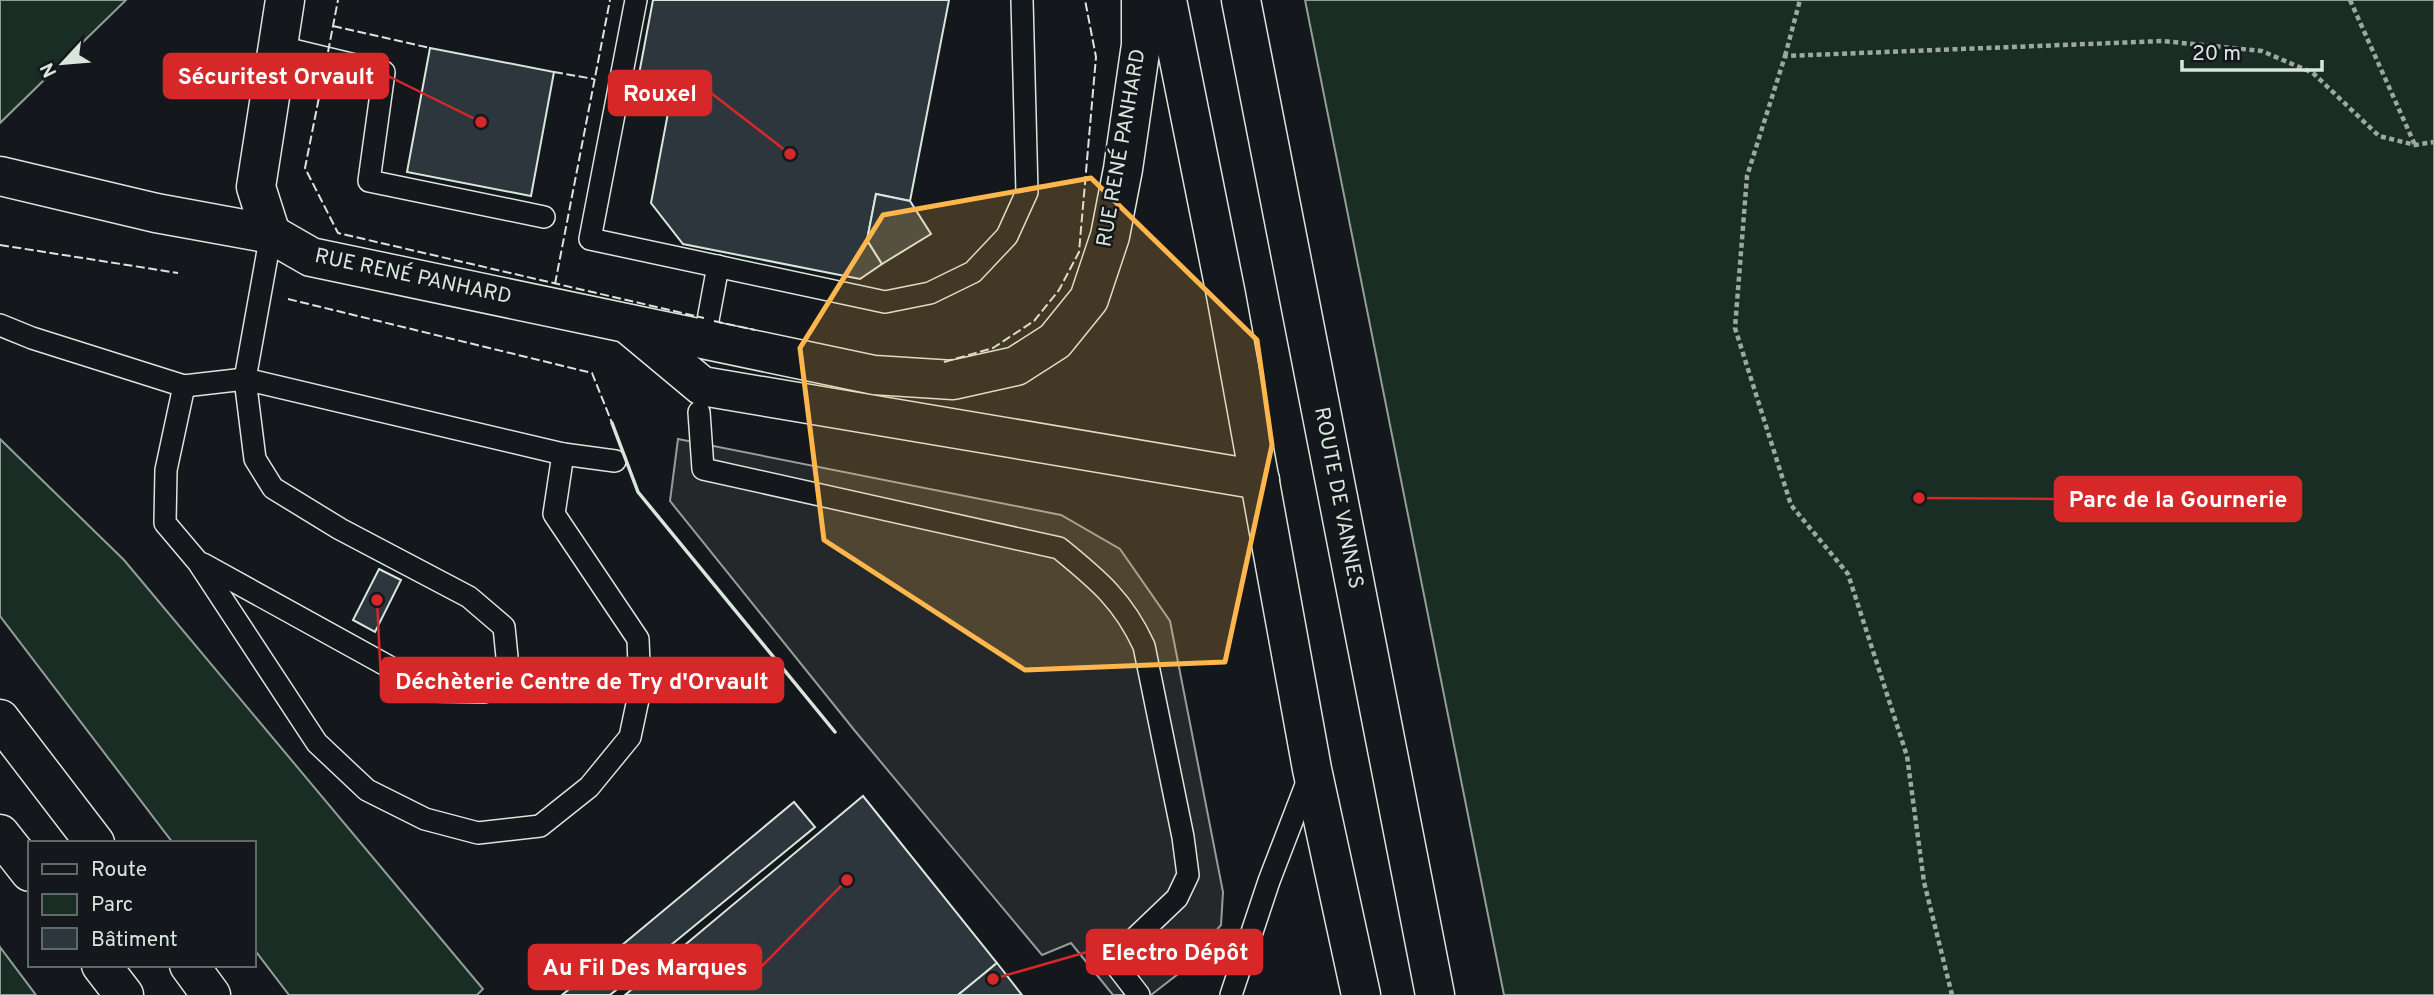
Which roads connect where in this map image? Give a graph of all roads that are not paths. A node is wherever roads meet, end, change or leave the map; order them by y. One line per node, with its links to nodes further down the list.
1 (285, 0): 7 (main road)
2 (636, 0): 11 (lane)
3 (1022, 0): 11 (lane)
4 (1141, 0): 14 (main road, RUE RENÉ PANHARD)
5 (1167, 0): 20 (main road)
6 (1241, 0): 34 (main road, ROUTE DE VANNES)
7 (276, 46): 9 (lane); 10 (main road)
8 (0, 176): 10 (main road, RUE RENÉ PANHARD)
9 (544, 217)
10 (271, 234): 12 (main road, RUE RENÉ PANHARD); 15 (lane)
11 (718, 266): 14 (lane)
12 (625, 323): 14 (main road, RUE RENÉ PANHARD); 17 (main road, RUE RENÉ PANHARD)
13 (0, 325): 16 (lane)
14 (708, 340): 17 (main road)
15 (245, 379): 16 (lane); 18 (lane); 21 (lane)
16 (184, 386): 21 (lane)
17 (701, 399): 20 (main road, RUE RENÉ PANHARD); 31 (lane)
18 (562, 454): 19 (lane); 21 (lane)
19 (615, 461)
20 (1260, 480): 23 (main road)
21 (198, 562)
22 (0, 719): 25 (main road)
23 (1312, 769): 32 (lane); 33 (main road)
24 (0, 834): 26 (main road)
25 (93, 841)
26 (28, 869)
27 (103, 967): 29 (main road)
28 (190, 967): 30 (main road)
29 (124, 995)
30 (211, 995)
31 (1139, 995)
32 (1231, 995)
33 (1361, 995)
34 (1435, 995)

